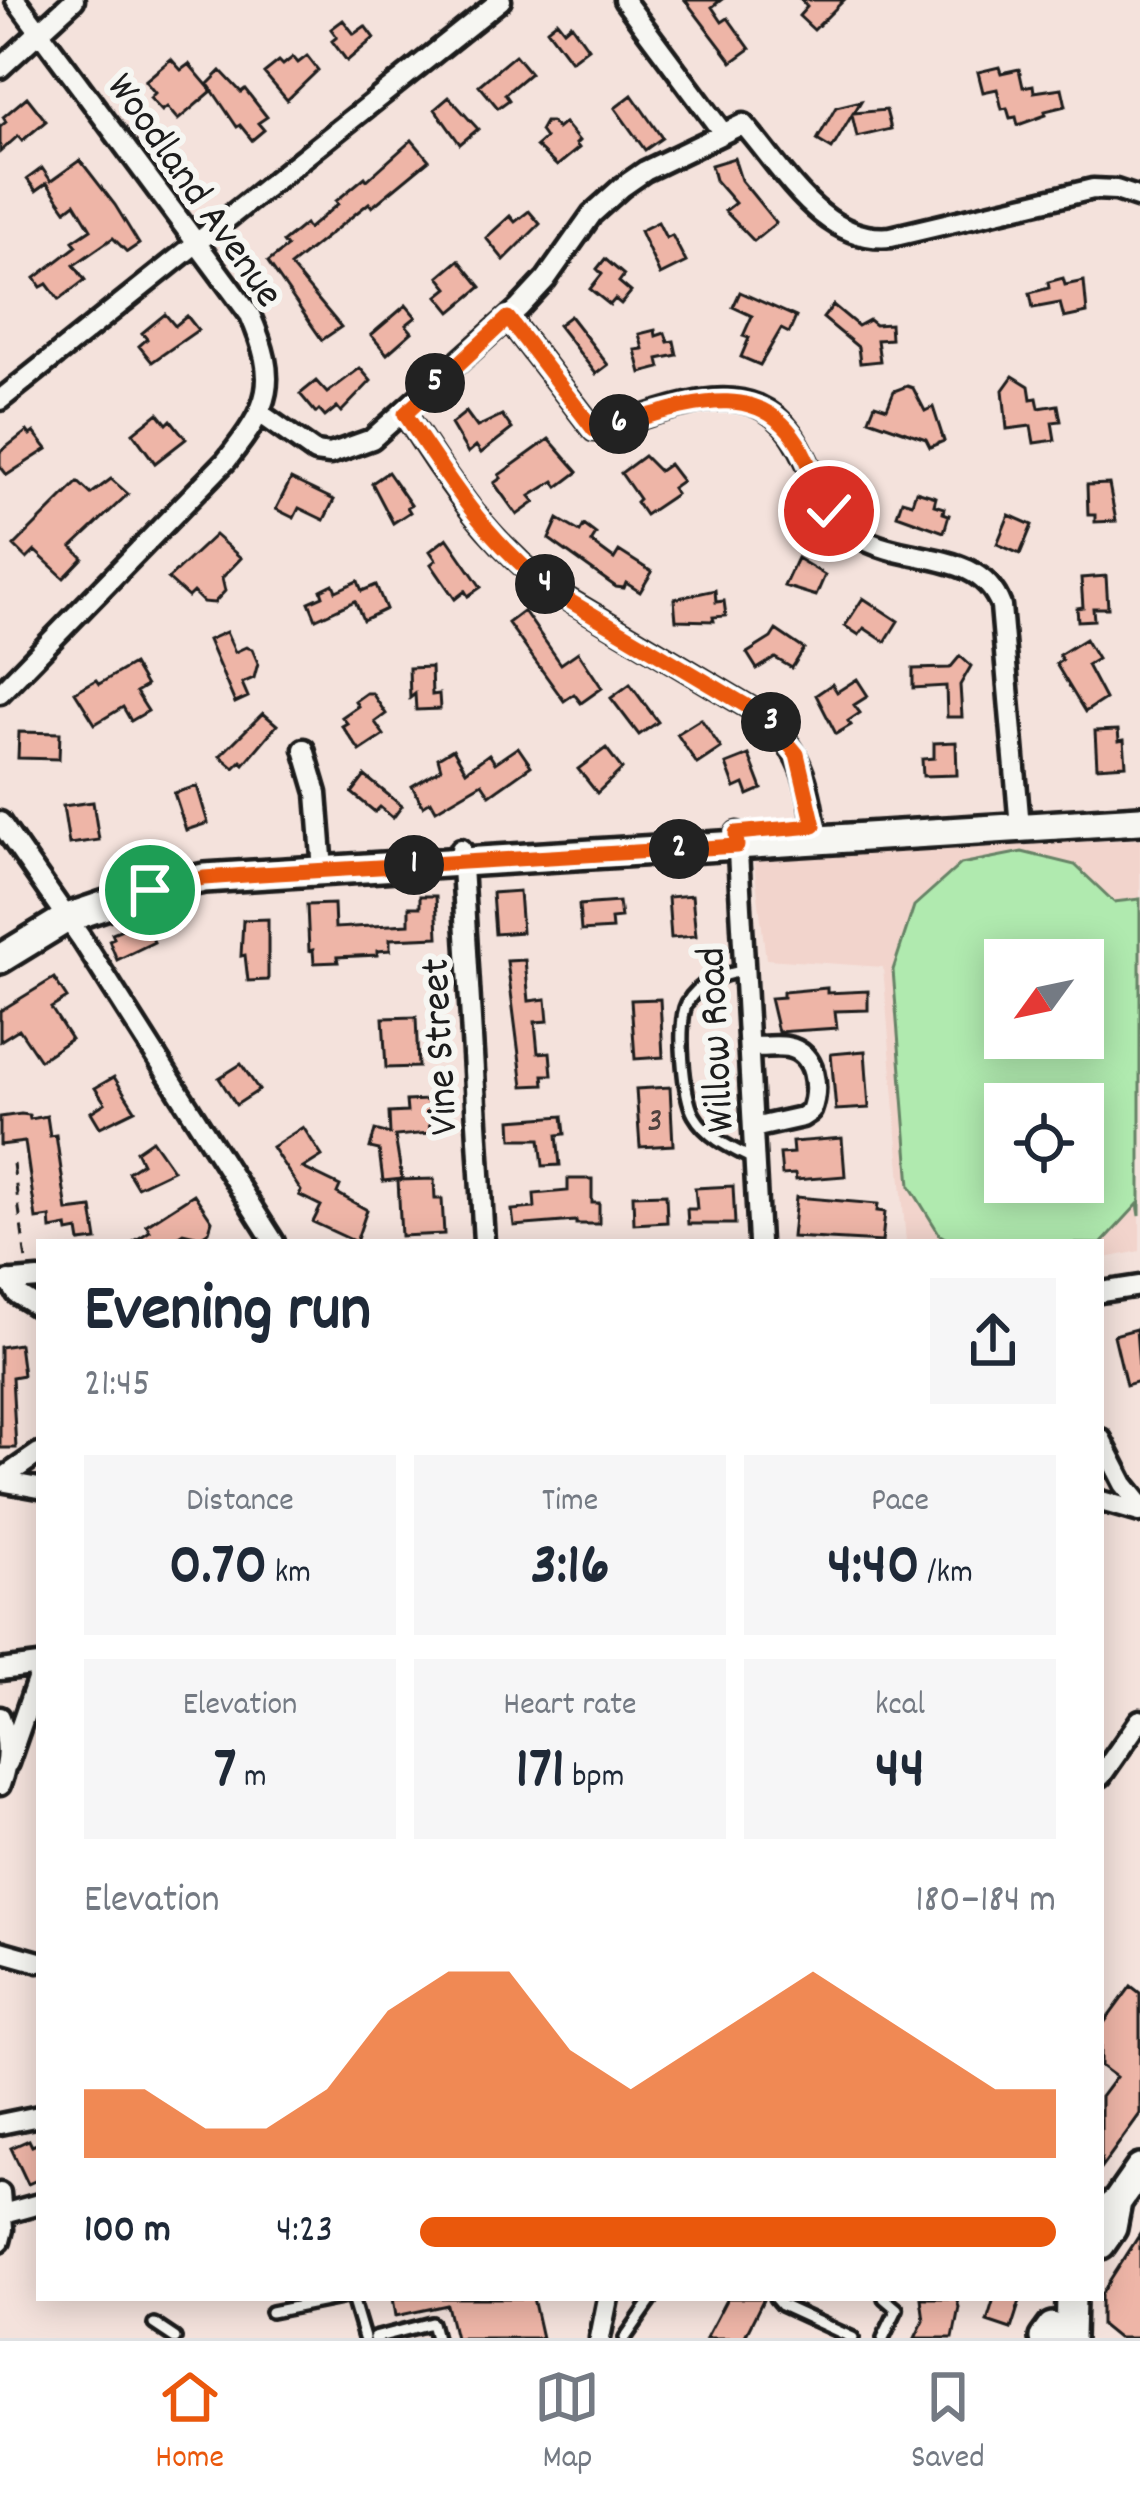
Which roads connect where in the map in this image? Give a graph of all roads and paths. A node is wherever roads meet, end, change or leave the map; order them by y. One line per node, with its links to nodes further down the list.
1 (16, 0): 5 (street, Woodland Avenue)
2 (74, 0): 5 (street)
3 (501, 0): 9 (street)
4 (624, 0): 7 (street)
5 (41, 33): 6 (street); 9 (street, Woodland Avenue)
6 (0, 68)
7 (723, 133): 8 (street); 10 (street)
8 (1140, 198)
9 (199, 244): 11 (street); 12 (street, Woodland Avenue)
10 (508, 318): 13 (street); 17 (street)
11 (0, 400)
12 (261, 414): 13 (street); 14 (street)
13 (405, 414): 20 (street)
14 (0, 692)
15 (304, 749): 23 (street)
16 (1140, 807): 17 (street)
17 (1019, 820): 18 (street); 20 (street)
18 (1140, 820)
19 (0, 822): 24 (street)
20 (815, 833): 21 (street)
21 (737, 840): 22 (street); 26 (street, Willow Road)
22 (461, 855): 23 (street); 32 (street, Vine Street)
23 (322, 863): 24 (street)
24 (67, 917): 25 (street); 31 (street)
25 (0, 958)
26 (744, 970): 27 (street, Willow Road); 29 (lane)
27 (748, 1046): 28 (street, Willow Road); 28 (street)
28 (753, 1128): 29 (street, Willow Road)
29 (755, 1160): 33 (street, Willow Road)
30 (14, 1164): 34 (path)
31 (272, 1239)
32 (484, 1239)
33 (760, 1239)
34 (19, 1281): 37 (street)
35 (1140, 1286): 36 (street)
36 (1104, 1292)
37 (36, 1306)
38 (36, 1455): 40 (street)
39 (1107, 1470): 43 (street)
40 (0, 1480): 41 (street)
41 (36, 1487)
42 (1104, 1502): 43 (street)
43 (1140, 1508)
44 (0, 1670): 45 (street)
45 (36, 1670)
46 (36, 1679): 49 (street)
47 (0, 1717): 49 (street)
48 (1140, 1720): 50 (street)
49 (8, 1762): 51 (street)
50 (1104, 1772)
51 (0, 1785)
52 (0, 1952): 53 (street)
53 (36, 1961)
54 (36, 2117): 55 (street)
55 (0, 2124)
56 (1140, 2169): 58 (street)
57 (0, 2193): 60 (street)
58 (1106, 2202): 61 (street)
59 (36, 2205): 60 (street)
60 (3, 2214): 62 (street)
61 (1104, 2240)
62 (0, 2241)
63 (326, 2301): 69 (lane)
64 (353, 2301): 72 (lane)
65 (607, 2301): 75 (street)
66 (650, 2301): 76 (lane)
67 (778, 2301): 77 (lane)
68 (888, 2301): 78 (lane)
69 (271, 2312)
70 (154, 2324): 71 (lane)
71 (175, 2338)
72 (364, 2338)
73 (374, 2338): 74 (lane)
74 (436, 2338)
75 (600, 2338)
76 (626, 2338)
77 (854, 2338)
78 (883, 2338)

